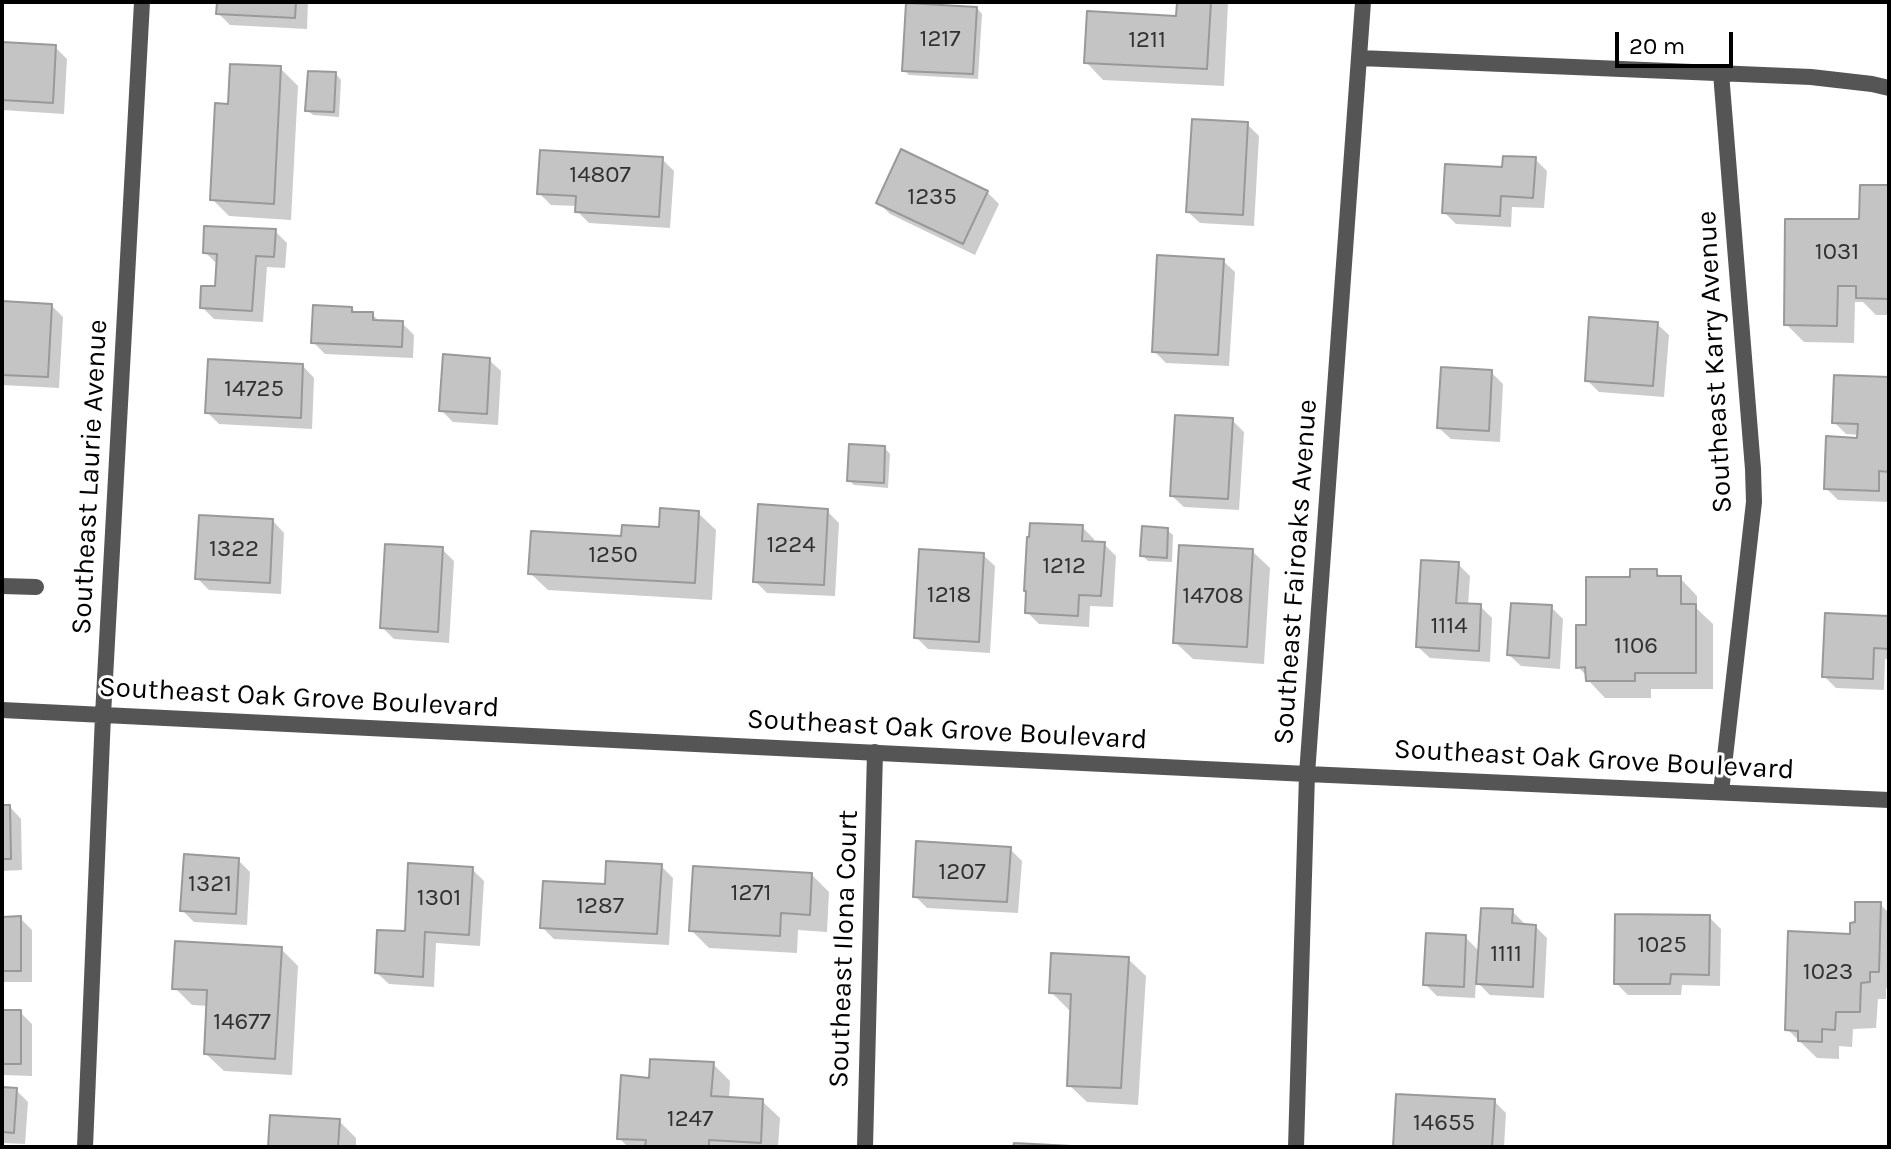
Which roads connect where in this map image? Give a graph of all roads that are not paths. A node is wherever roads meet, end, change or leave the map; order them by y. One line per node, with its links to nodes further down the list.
1 (142, 2): 9 (street, Southeast Laurie Avenue)
2 (1363, 2): 3 (street, Southeast Fairoaks Avenue)
3 (1360, 58): 4 (street); 11 (street, Southeast Fairoaks Avenue)
4 (1721, 73): 5 (street); 12 (street, Southeast Karry Avenue)
5 (1889, 88)
6 (2, 586): 7 (street)
7 (36, 587)
8 (2, 710): 9 (street, Southeast Oak Grove Boulevard)
9 (103, 715): 10 (street, Southeast Oak Grove Boulevard); 14 (street, Southeast Laurie Avenue)
10 (875, 752): 11 (street, Southeast Oak Grove Boulevard); 15 (street, Southeast Ilona Court)
11 (1307, 774): 12 (street, Southeast Oak Grove Boulevard); 16 (street, Southeast Fairoaks Avenue)
12 (1721, 792): 13 (street, Southeast Oak Grove Boulevard)
13 (1889, 800)
14 (85, 1147)
15 (865, 1147)
16 (1296, 1147)

